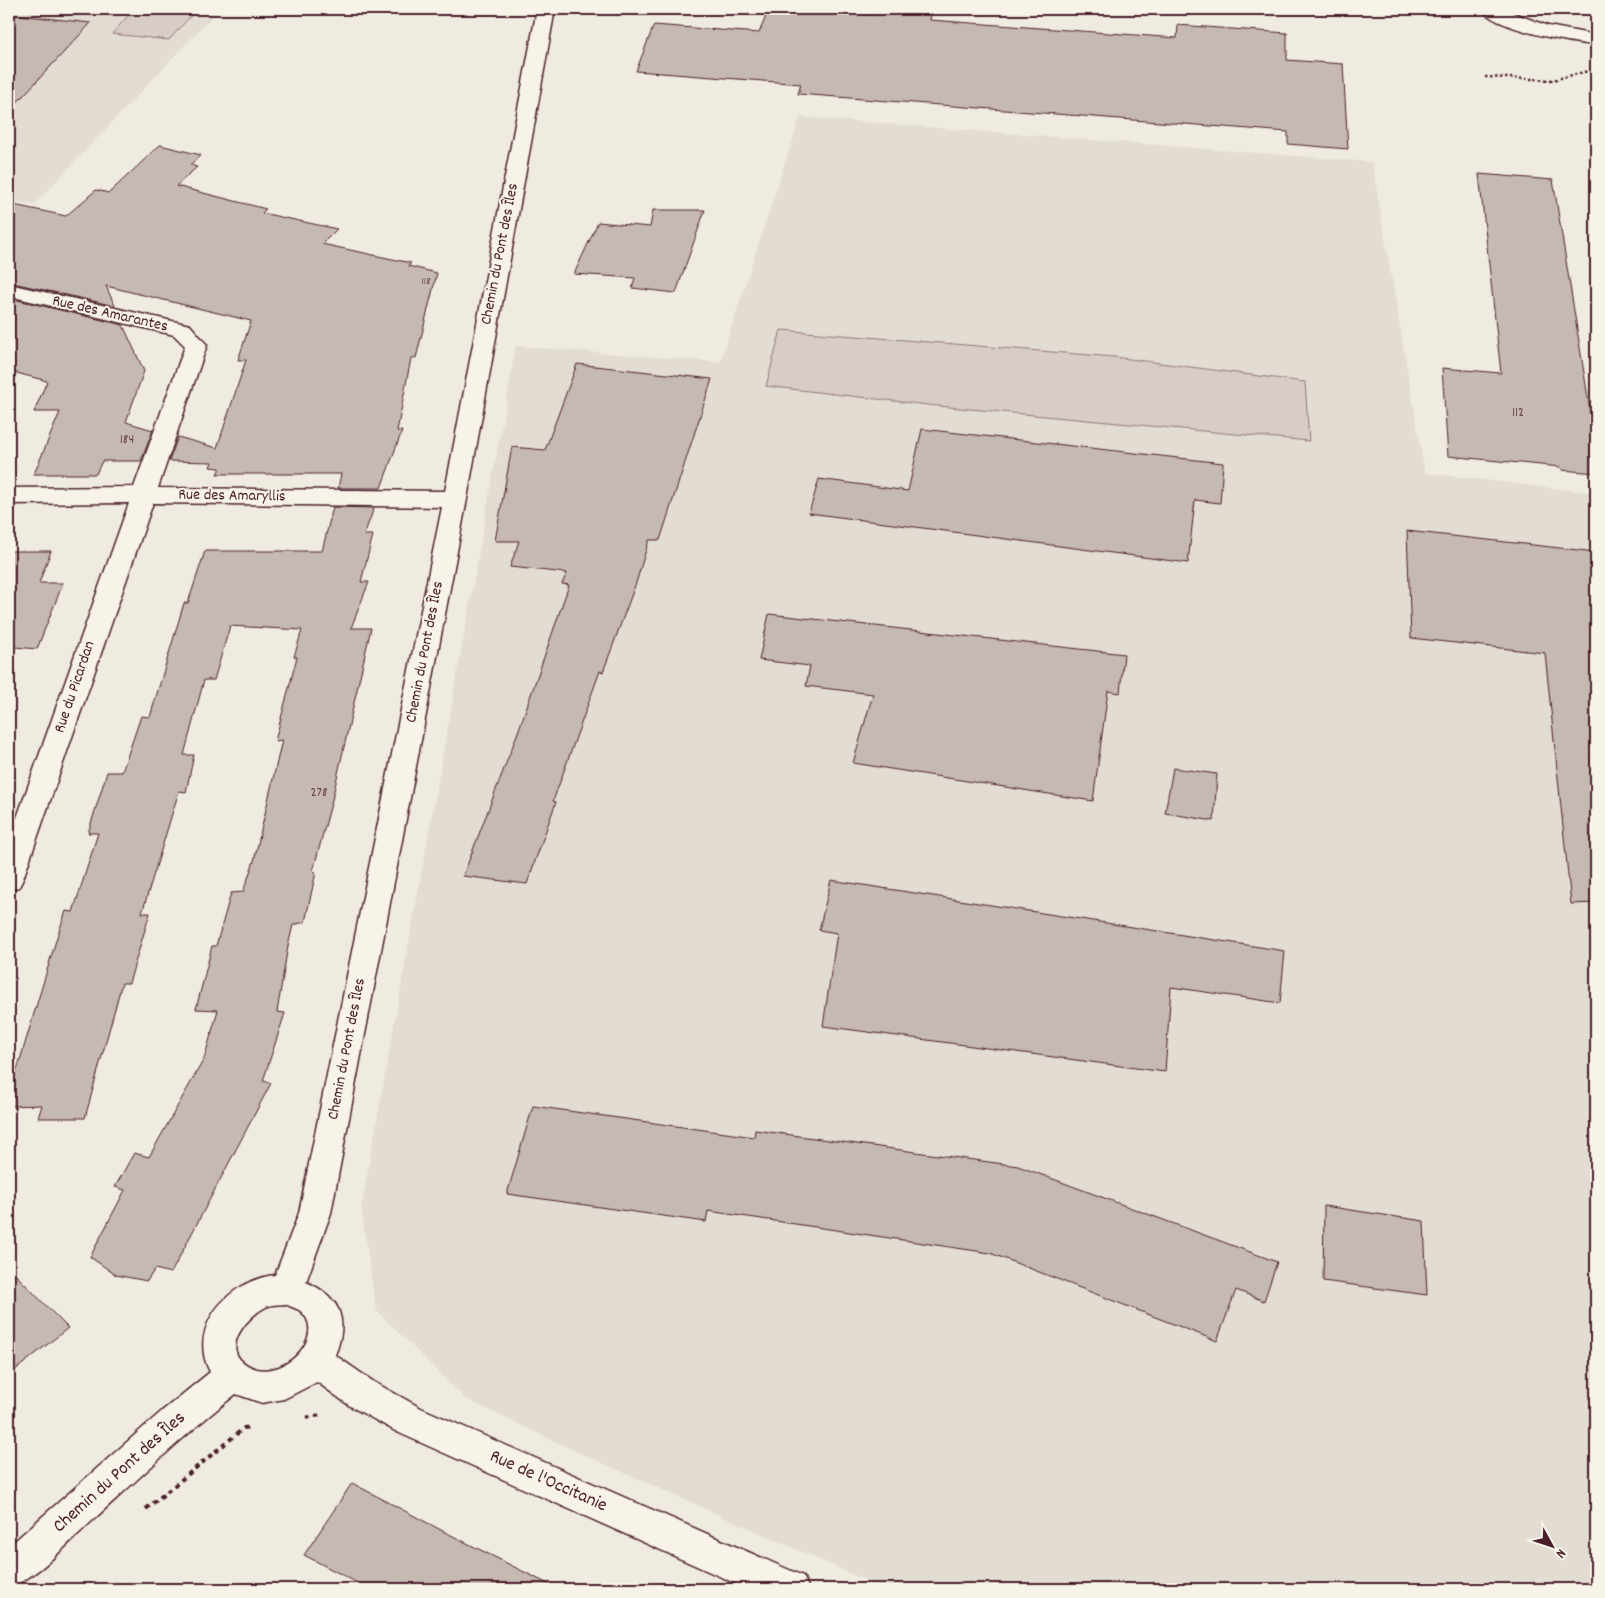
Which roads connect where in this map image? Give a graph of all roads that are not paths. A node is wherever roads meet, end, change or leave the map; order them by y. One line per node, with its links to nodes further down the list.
1 (546, 9): 7 (street, Chemin du Pont des Îles)
2 (1490, 9): 3 (street)
3 (1591, 43)
4 (9, 290): 5 (street, Rue des Amarantes)
5 (142, 495): 6 (street, Rue des Amaryllis); 7 (street, Rue des Amaryllis); 8 (street, Rue du Picardan)
6 (9, 496)
7 (455, 499): 9 (street, Chemin du Pont des Îles)
8 (9, 878)
9 (286, 1290): 10 (street); 11 (street)
10 (315, 1362): 11 (street); 13 (street, Rue de l'Occitanie)
11 (232, 1376): 12 (street, Chemin du Pont des Îles)
12 (11, 1564)
13 (790, 1589)

